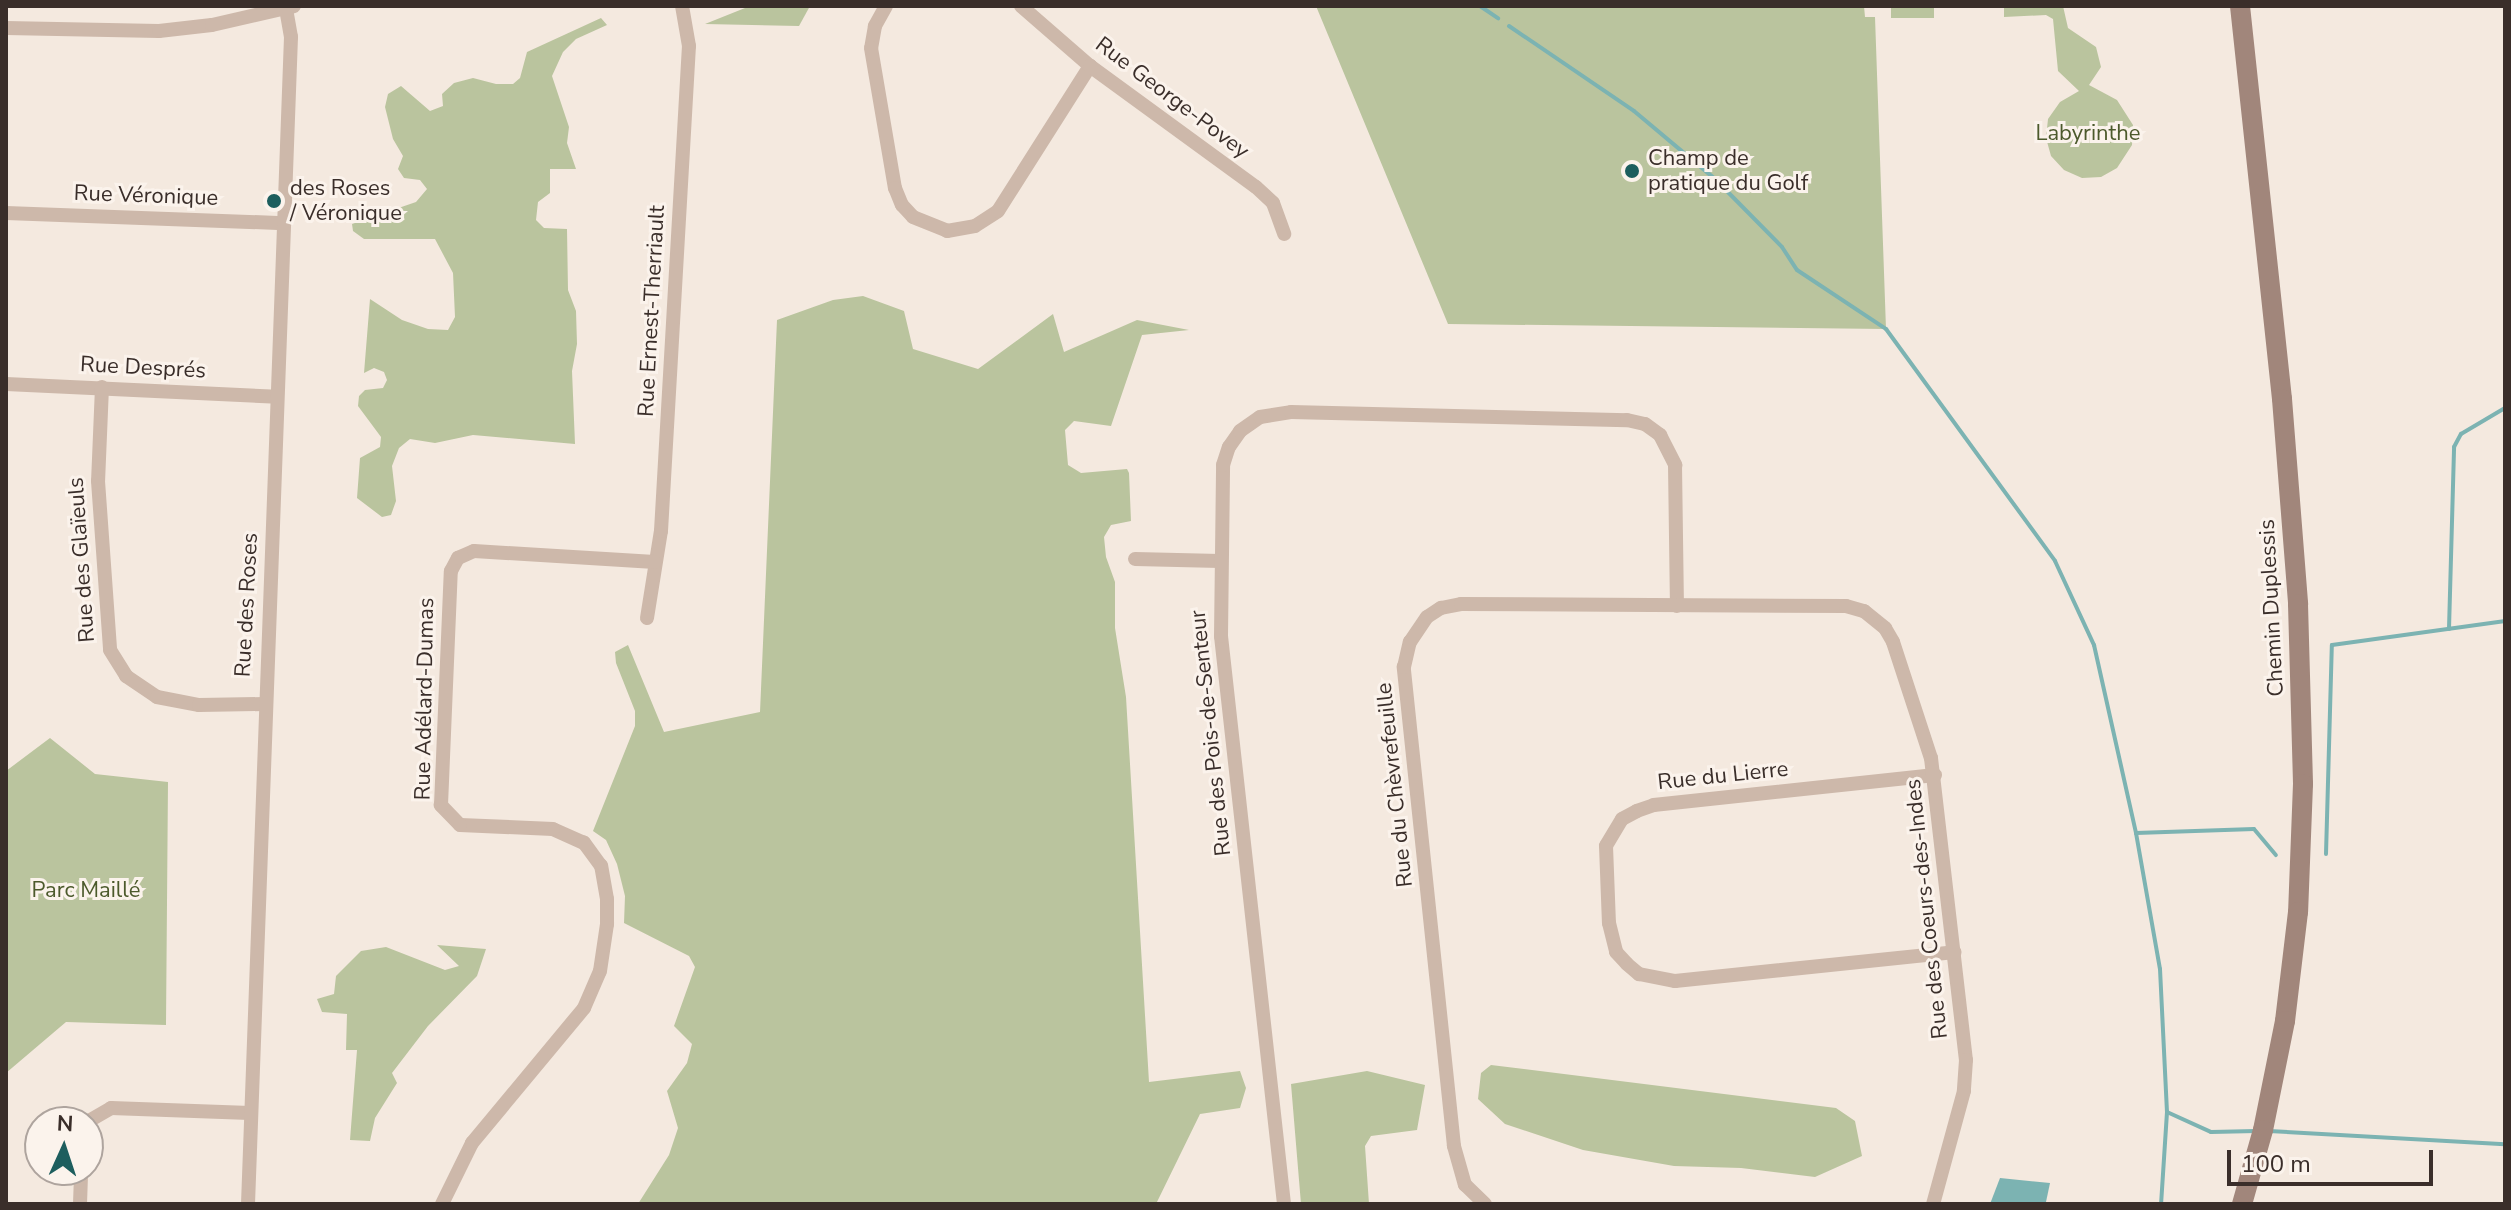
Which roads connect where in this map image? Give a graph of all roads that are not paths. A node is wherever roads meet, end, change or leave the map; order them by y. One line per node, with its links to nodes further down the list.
1 (682, 6): 16 (street, Rue Ernest-Therriault)
2 (886, 6): 7 (street)
3 (1021, 6): 7 (street, Rue George-Povey)
4 (2240, 6): 30 (street, Chemin Duplessis)
5 (290, 7): 6 (street); 9 (street, Rue des Roses)
6 (6, 28)
7 (1090, 66): 10 (street, Rue George-Povey)
8 (6, 213): 9 (street, Rue Véronique)
9 (284, 223): 13 (street, Rue des Roses)
10 (1284, 234)
11 (6, 384): 12 (street, Rue Després)
12 (102, 387): 13 (street, Rue Després); 20 (street, Rue des Glaïeuls)
13 (277, 397): 20 (street, Rue des Roses)
14 (1135, 559): 15 (street)
15 (1220, 561): 17 (street, Rue des Pois-de-Senteur); 27 (street, Rue des Pois-de-Senteur)
16 (655, 562): 18 (street, Rue Ernest-Therriault); 26 (street, Rue Adélard-Dumas)
17 (1677, 606): 19 (street, Rue du Chèvrefeuille); 28 (street, Rue du Chèvrefeuille)
18 (647, 618)
19 (1874, 618): 21 (street, Rue des Coeurs-des-Indes)
20 (264, 704): 24 (street, Rue des Roses)
21 (1935, 775): 22 (street, Rue des Coeurs-des-Indes); 22 (street, Rue du Lierre)
22 (1954, 952): 29 (street, Rue des Coeurs-des-Indes)
23 (104, 1112): 24 (street)
24 (250, 1113): 25 (street, Rue des Roses)
25 (248, 1204)
26 (442, 1204)
27 (1284, 1204)
28 (1485, 1204)
29 (1933, 1204)
30 (2242, 1204)

